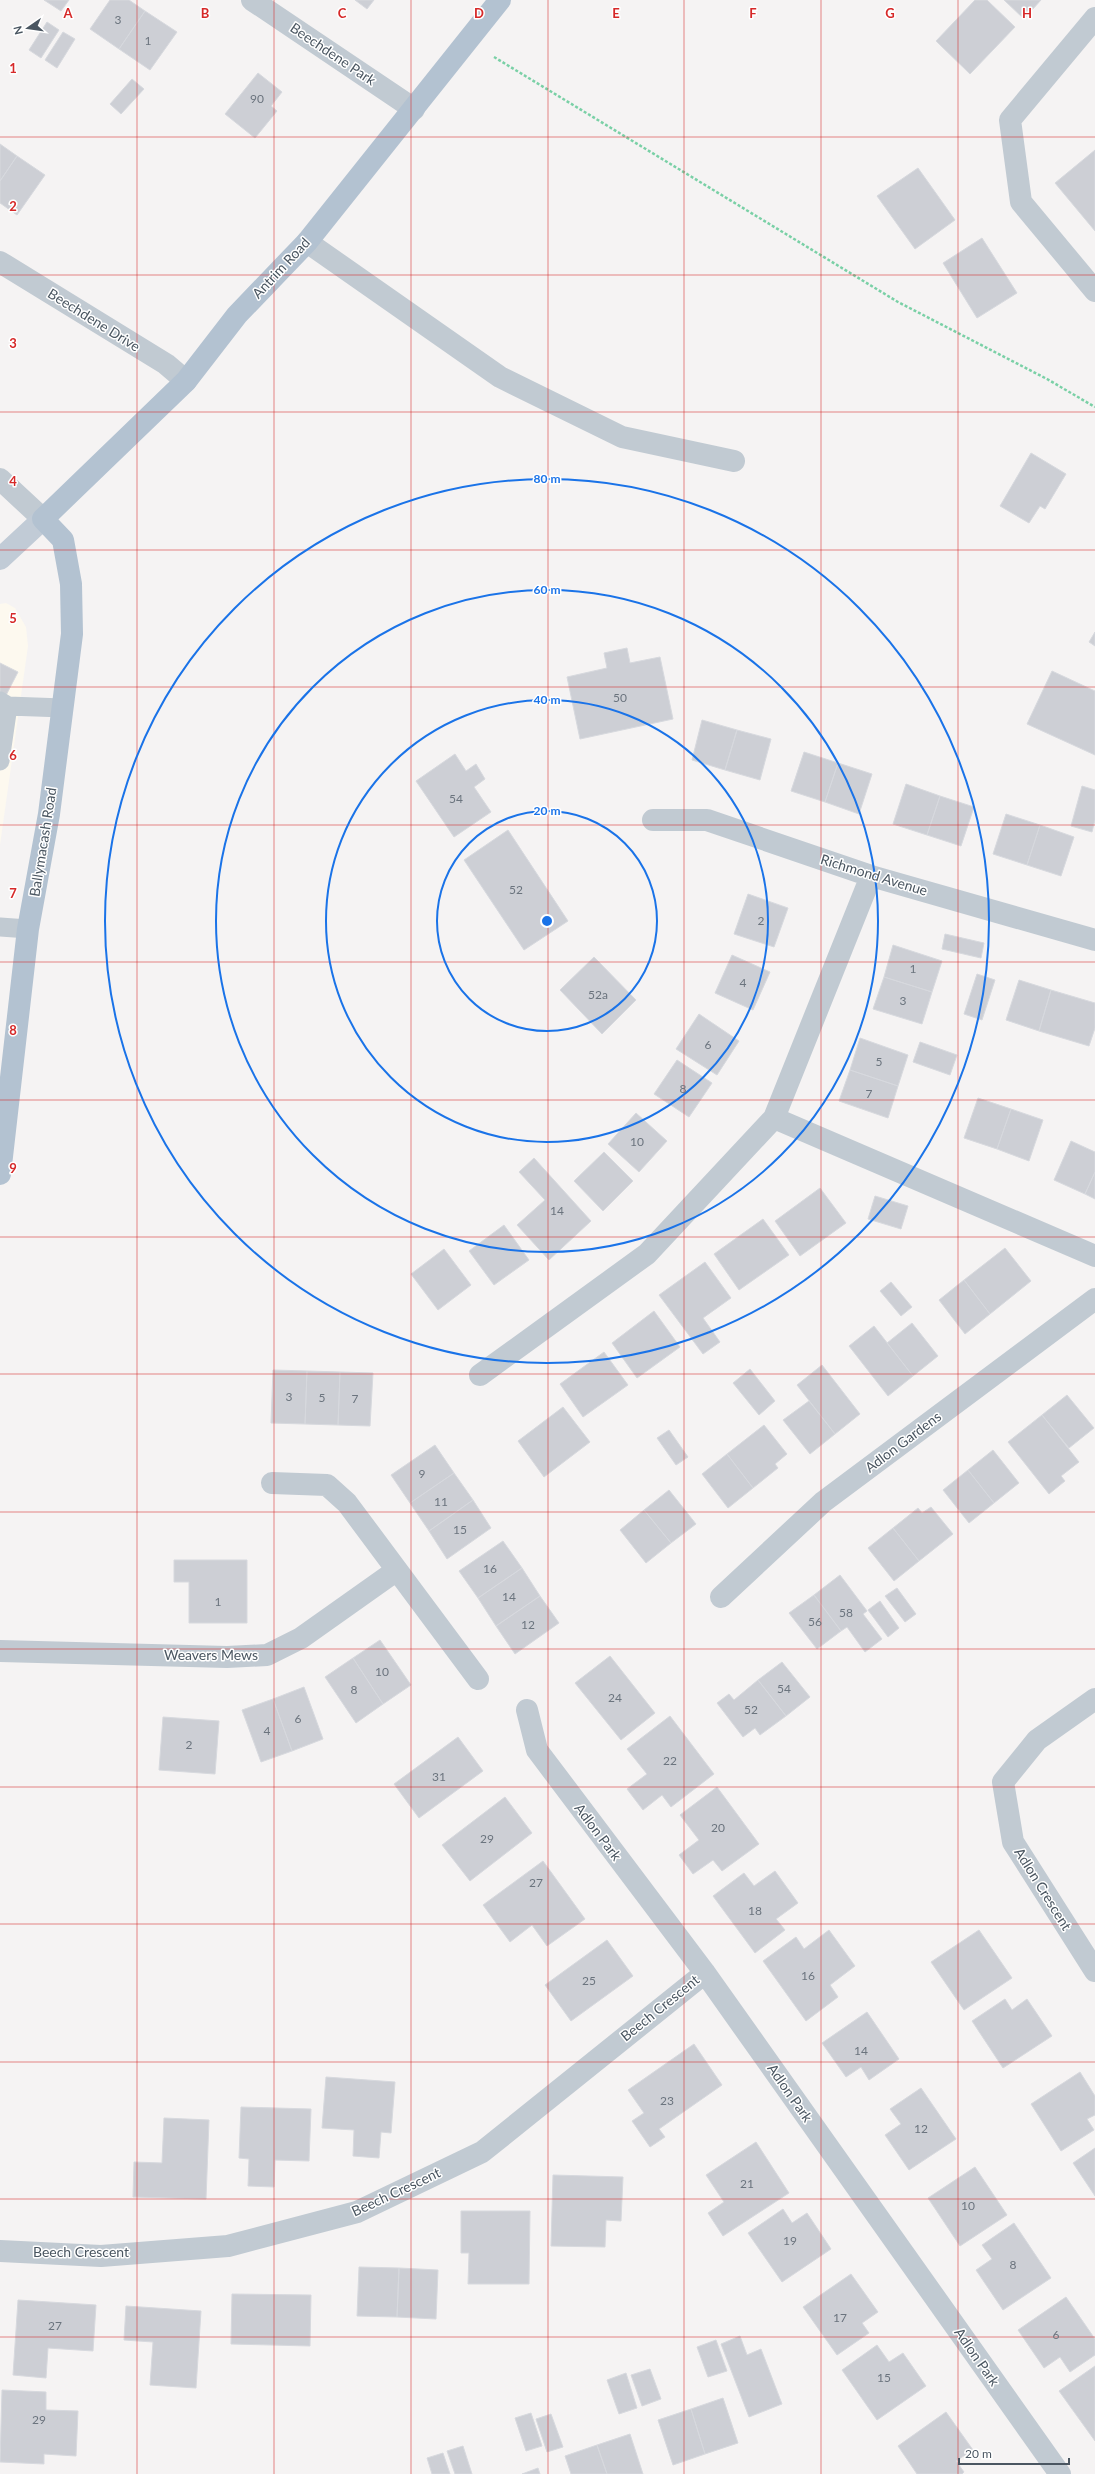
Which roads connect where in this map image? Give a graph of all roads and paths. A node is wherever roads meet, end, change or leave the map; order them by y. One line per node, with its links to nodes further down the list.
1 (252, 0): 5 (street, Beechdene Park)
2 (500, 0): 4 (main road, Antrim Road)
3 (1095, 18): 8 (street)
4 (468, 41): 5 (main road, Antrim Road); 10 (path)
5 (414, 109): 6 (main road, Antrim Road)
6 (307, 242): 9 (main road, Antrim Road); 11 (street)
7 (0, 262): 9 (street, Beechdene Drive)
8 (1095, 291)
9 (186, 381): 13 (main road, Antrim Road)
10 (1095, 407)
11 (734, 461)
12 (0, 479): 13 (street)
13 (43, 519): 14 (main road); 16 (main road, Ballymacash Road)
14 (0, 558)
15 (4, 704): 16 (lane); 17 (lane)
16 (63, 708): 21 (main road, Ballymacash Road)
17 (0, 761)
18 (653, 820): 19 (street, Richmond Avenue)
19 (871, 876): 22 (street, Richmond Avenue); 23 (street)
20 (0, 927): 21 (lane)
21 (28, 929): 24 (main road, Ballymacash Road)
22 (1095, 940)
23 (774, 1118): 25 (street); 27 (street)
24 (0, 1174)
25 (1095, 1256)
26 (1095, 1299): 30 (street, Adlon Gardens)
27 (480, 1375)
28 (272, 1483): 29 (street)
29 (397, 1570): 31 (street, Weavers Mews); 32 (street)
30 (721, 1597)
31 (0, 1652)
32 (478, 1679)
33 (1095, 1699): 35 (street, Adlon Crescent)
34 (527, 1710): 36 (street, Adlon Park)
35 (1095, 1972)
36 (705, 1973): 37 (street, Beech Crescent); 38 (street, Adlon Park)
37 (0, 2251)
38 (1060, 2474)

